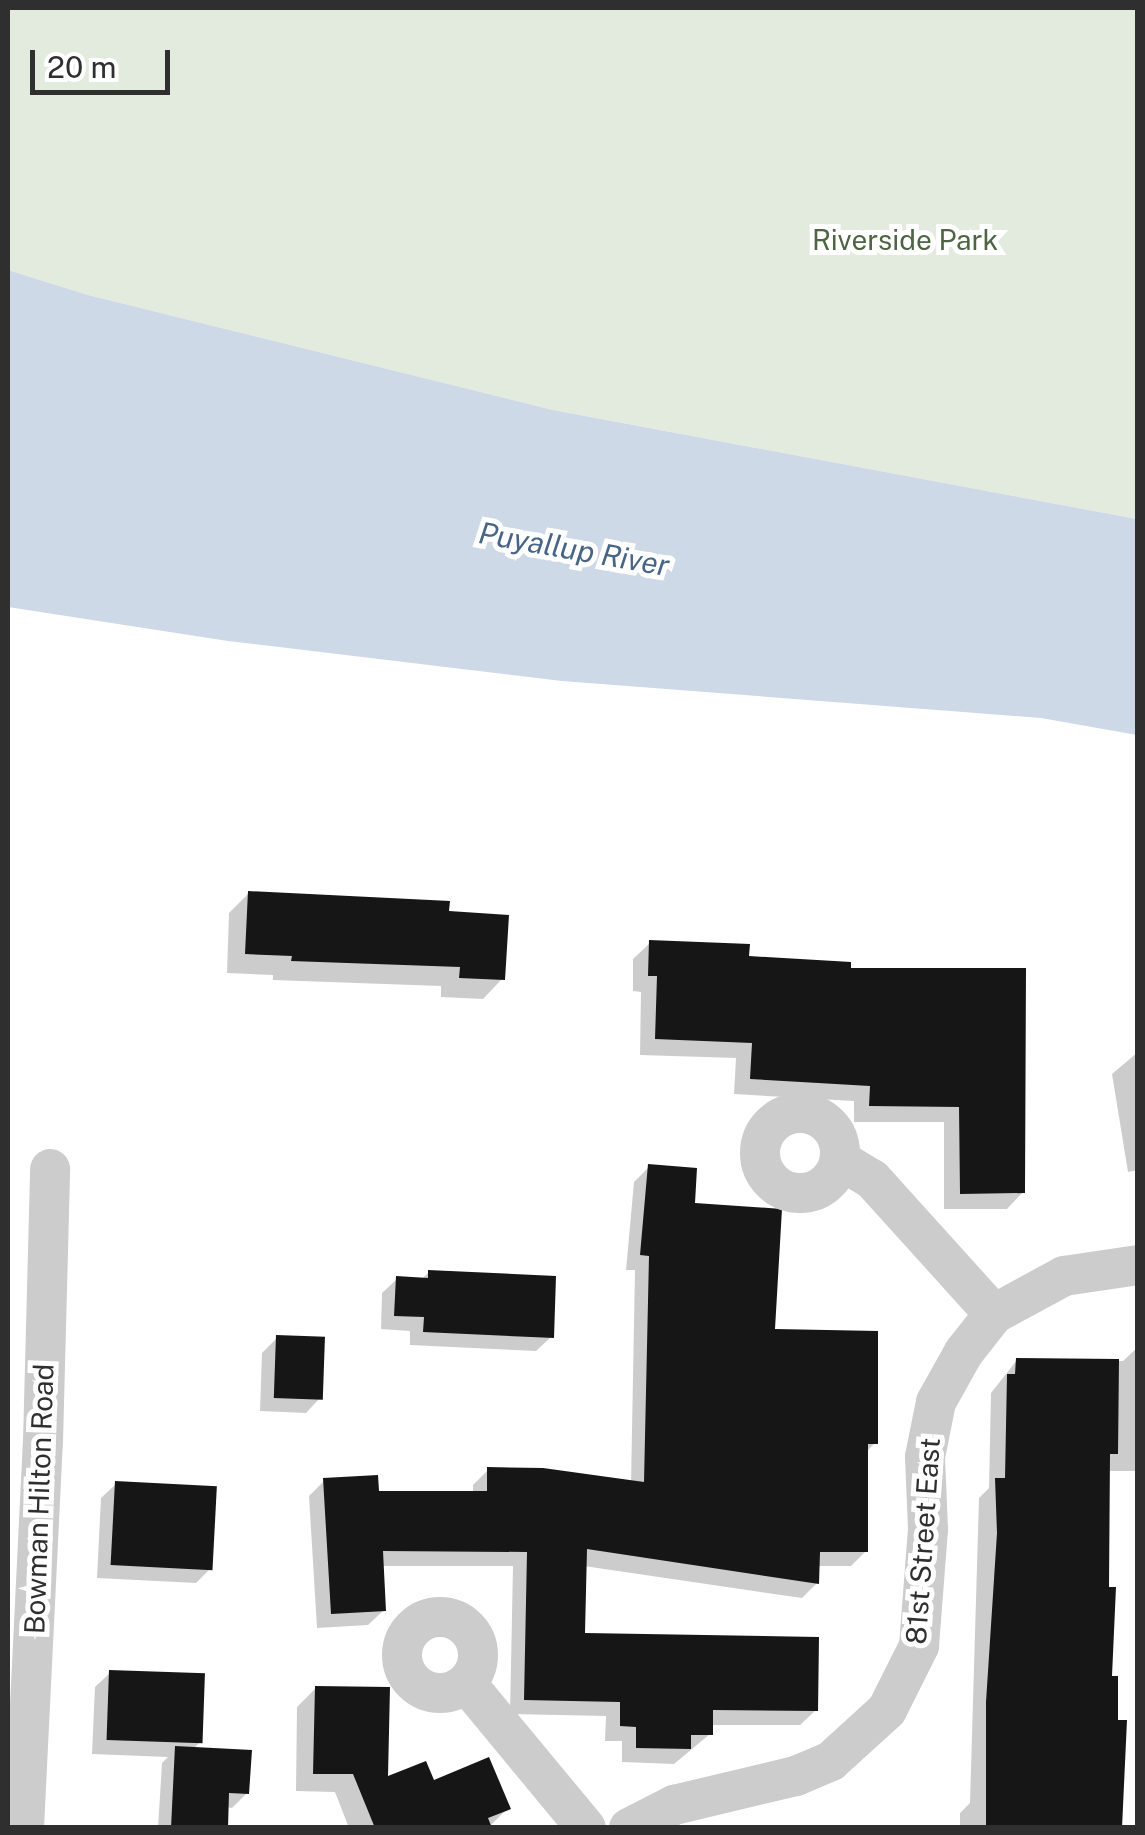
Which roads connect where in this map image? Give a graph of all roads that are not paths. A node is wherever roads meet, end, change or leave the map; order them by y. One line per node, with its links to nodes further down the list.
1 (840, 1160): 4 (street)
2 (50, 1170): 6 (street, Bowman Hilton Road)
3 (1138, 1265): 4 (street)
4 (994, 1314): 8 (street, 81st Street East)
5 (466, 1683): 7 (street)
6 (24, 1828)
7 (586, 1828)
8 (630, 1828)

